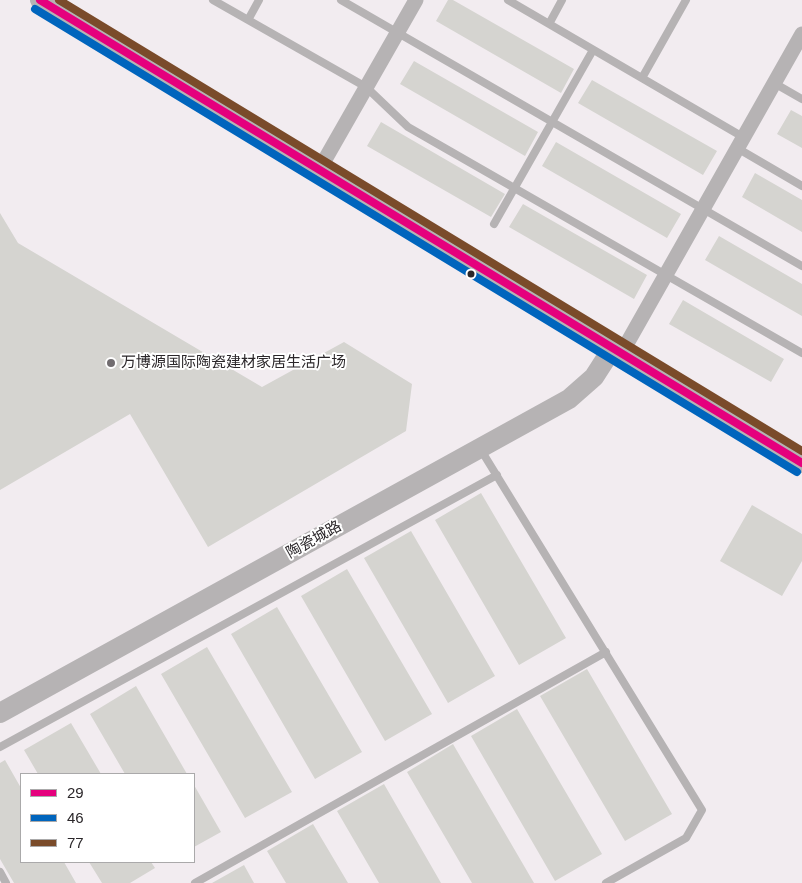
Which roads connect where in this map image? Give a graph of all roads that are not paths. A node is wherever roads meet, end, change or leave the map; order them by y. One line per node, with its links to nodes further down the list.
1 (40, 0): 20 (street)
2 (213, 0): 9 (lane)
3 (259, 0): 9 (lane)
4 (341, 0): 11 (lane)
5 (416, 0): 11 (street)
6 (508, 0): 10 (lane)
7 (562, 0): 10 (lane)
8 (686, 0): 14 (lane)
9 (248, 20): 16 (lane)
10 (548, 24): 13 (lane)
11 (398, 33): 16 (street); 18 (lane)
12 (802, 34): 15 (street)
13 (594, 50): 14 (lane); 18 (lane)
14 (642, 78): 19 (lane)
15 (774, 83): 17 (lane); 19 (street)
16 (366, 87): 20 (street); 22 (lane)
17 (802, 99)
18 (552, 122): 22 (lane); 23 (lane)
19 (740, 143): 21 (lane); 23 (street)
20 (320, 170): 27 (street)
21 (802, 186)
22 (514, 188): 24 (lane); 26 (lane)
23 (703, 209): 25 (lane); 26 (street)
24 (494, 224)
25 (802, 266)
26 (666, 275): 27 (street); 28 (lane)
27 (616, 352): 29 (street, 陶瓷城路); 30 (street)
28 (802, 353)
29 (480, 448): 31 (lane); 33 (street, 陶瓷城路)
30 (802, 463)
31 (497, 475): 32 (lane); 34 (lane)
32 (606, 652): 37 (lane); 38 (lane)
33 (0, 713)
34 (0, 747)
35 (0, 872): 36 (lane)
36 (6, 883)
37 (195, 883)
38 (606, 883)

